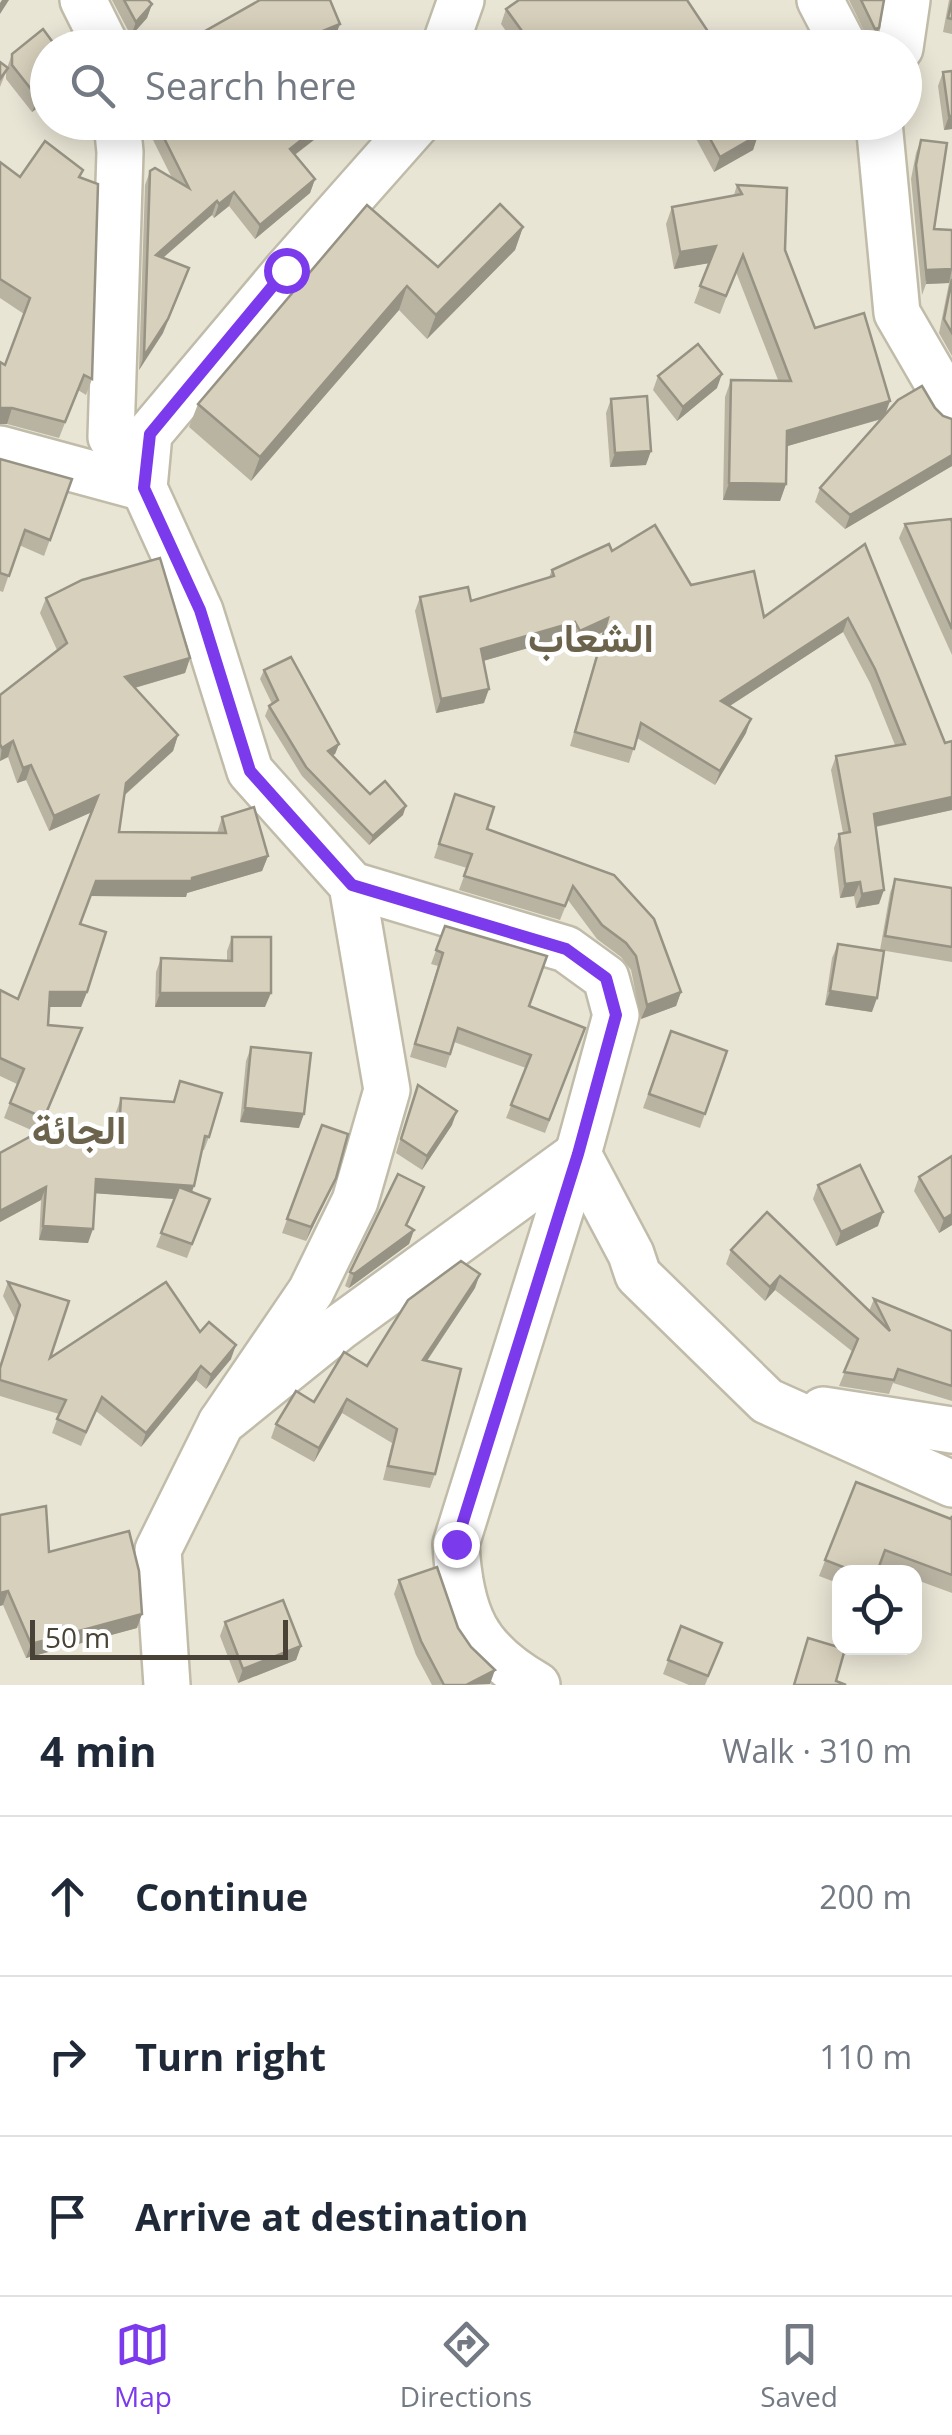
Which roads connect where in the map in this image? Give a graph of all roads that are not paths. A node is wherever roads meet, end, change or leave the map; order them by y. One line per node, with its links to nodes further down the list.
1 (83, 0): 5 (street)
2 (461, 0): 6 (street)
3 (820, 0): 7 (street)
4 (907, 0): 8 (street)
5 (98, 30)
6 (450, 30)
7 (836, 30)
8 (903, 30)
9 (119, 140): 14 (street)
10 (402, 140): 14 (street)
11 (883, 140): 12 (street)
12 (952, 408)
13 (0, 449): 14 (street)
14 (144, 488): 15 (street)
15 (352, 885): 16 (street); 18 (street)
16 (578, 1154): 17 (street); 18 (street); 22 (street)
17 (767, 1401): 19 (street); 20 (street)
18 (221, 1423): 21 (street)
19 (952, 1430)
20 (952, 1484)
21 (167, 1685)
22 (536, 1685)

